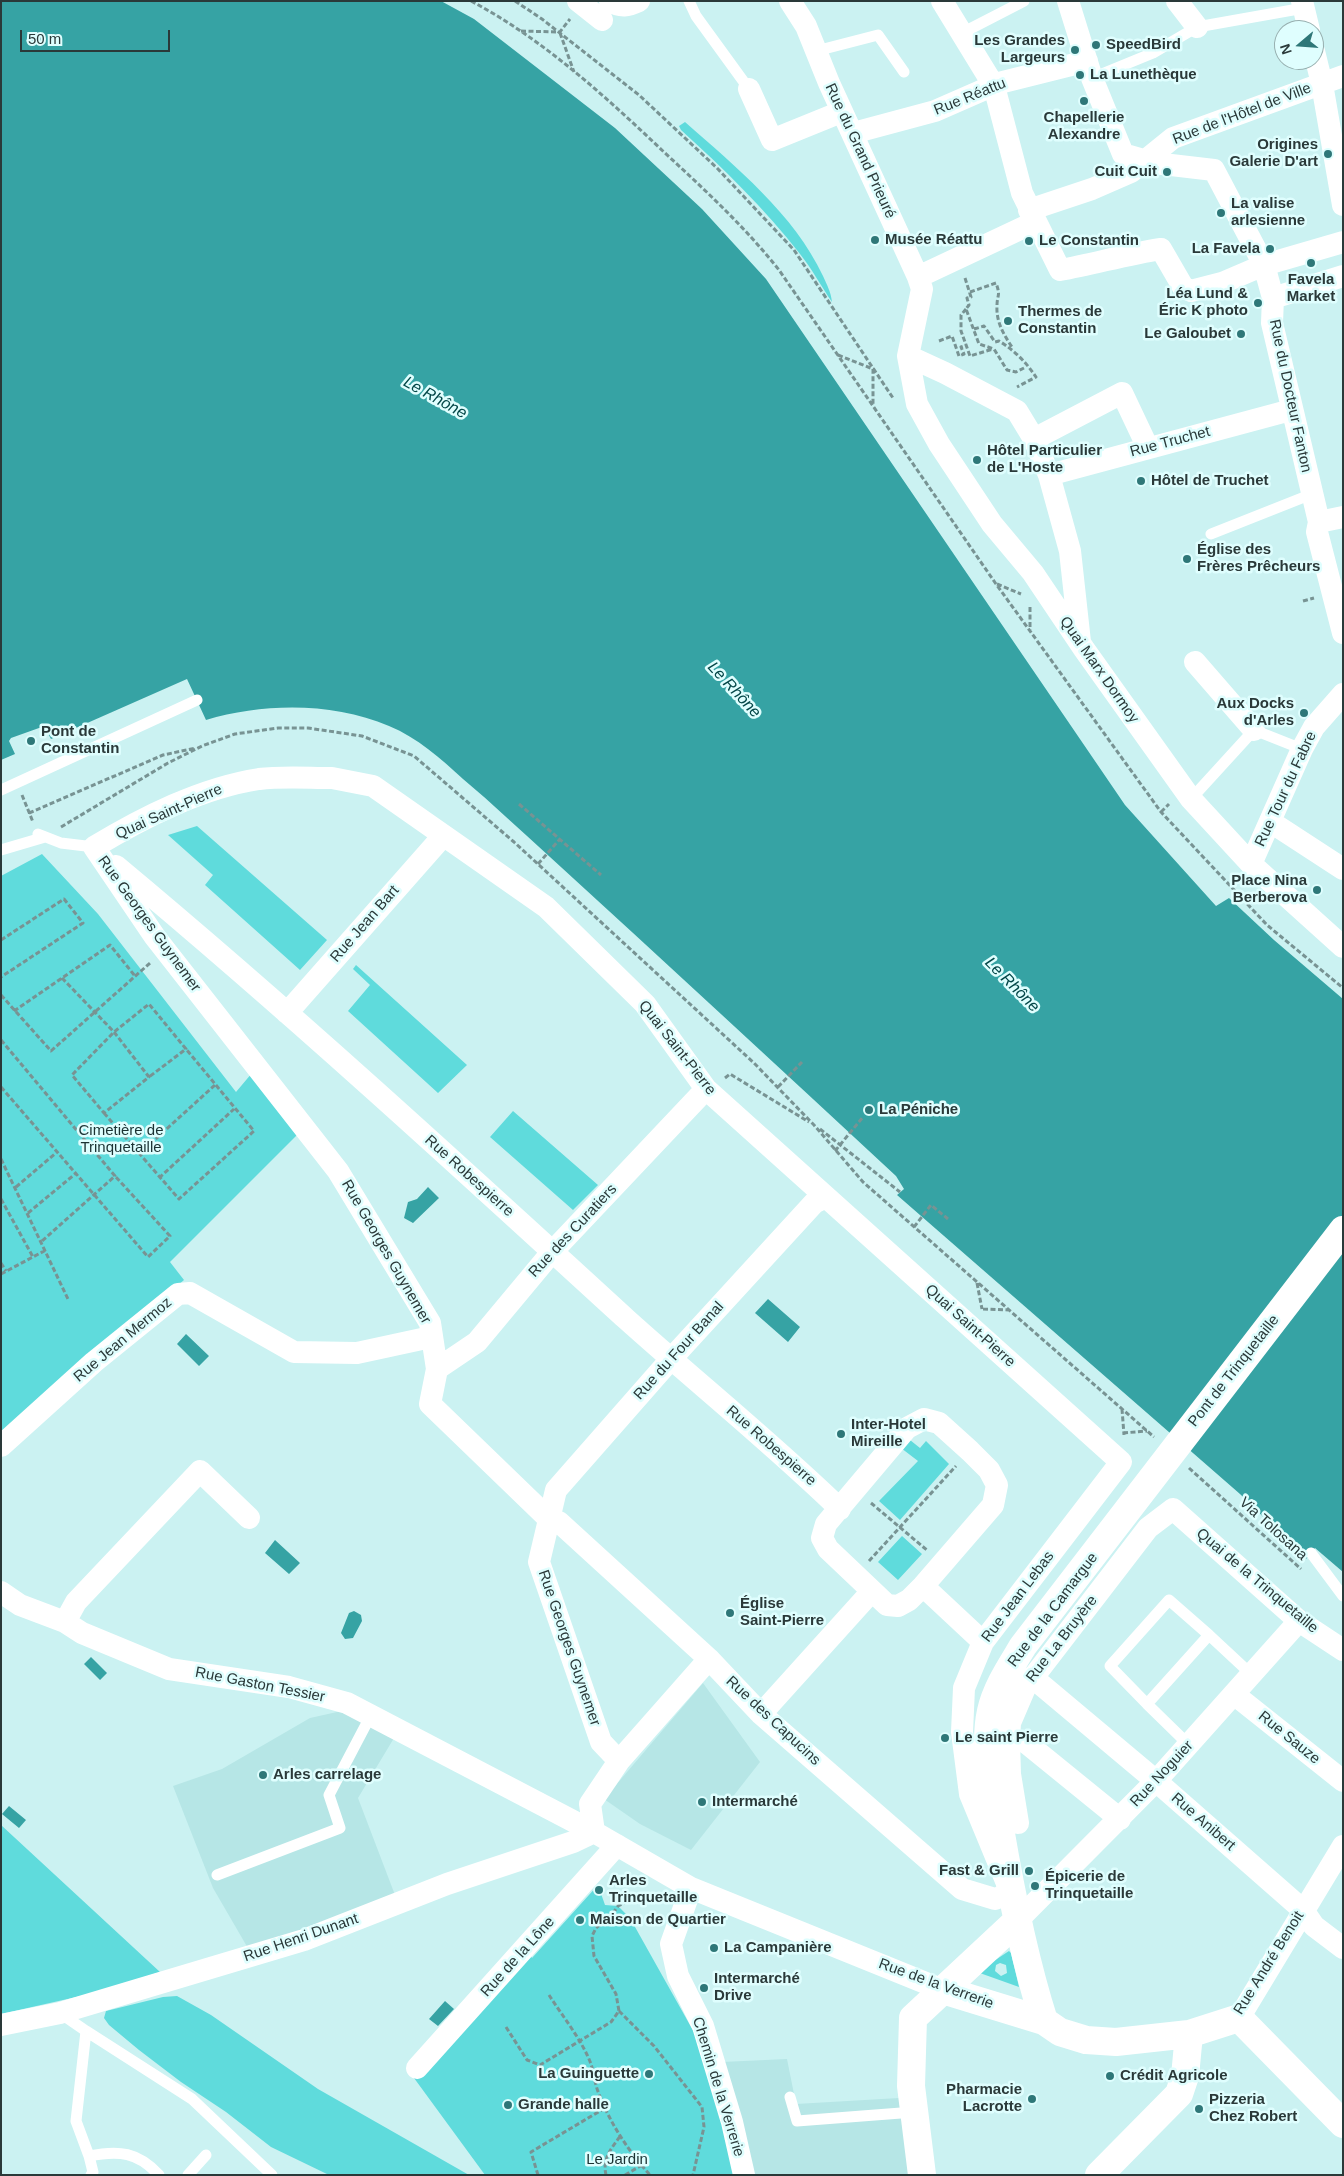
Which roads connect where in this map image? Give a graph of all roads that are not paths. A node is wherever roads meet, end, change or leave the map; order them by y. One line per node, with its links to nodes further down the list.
1 (639, 1): 9 (street)
2 (689, 1): 20 (lane)
3 (790, 1): 13 (street, Rue du Grand Prieuré)
4 (942, 1): 12 (street)
5 (1024, 1): 12 (lane)
6 (1068, 1): 14 (street)
7 (1177, 1): 11 (street)
8 (574, 10): 9 (street)
9 (606, 11)
10 (1305, 13): 11 (lane)
11 (1196, 27): 14 (lane)
12 (962, 33): 19 (street)
13 (816, 51): 16 (lane); 21 (street, Rue du Grand Prieuré)
14 (1089, 70): 19 (street, Rue Réattu); 23 (street, Rue du Docteur Fanton)
15 (1319, 70): 18 (street)
16 (904, 72)
17 (1343, 76): 18 (street, Rue de l'Hôtel de Ville)
18 (1322, 84): 23 (street, Rue de l'Hôtel de Ville); 24 (street)
19 (994, 86): 22 (street, Rue Réattu); 25 (street)
20 (749, 89): 21 (street)
21 (841, 112): 22 (street, Rue du Grand Prieuré)
22 (853, 133): 29 (street, Rue du Grand Prieuré)
23 (1146, 160): 25 (street, Rue de l'Hôtel de Ville); 27 (street, Rue du Docteur Fanton)
24 (1343, 205)
25 (1032, 216): 27 (street); 29 (street, Rue de l'Hôtel de Ville)
26 (1343, 242): 27 (street)
27 (1264, 265): 30 (street, Rue du Docteur Fanton)
28 (1343, 276): 30 (street)
29 (918, 277): 31 (street, Rue du Grand Prieuré)
30 (1272, 298): 32 (street, Rue du Docteur Fanton)
31 (908, 356): 33 (street); 41 (street, Quai Marx Dormoy)
32 (1291, 410): 34 (street, Rue Truchet); 36 (street, Rue du Docteur Fanton)
33 (1034, 439): 34 (street); 35 (street)
34 (1148, 448): 35 (street, Rue Truchet)
35 (1049, 475): 41 (street)
36 (1312, 494): 38 (street, Rue du Docteur Fanton); 39 (lane)
37 (1343, 517): 38 (street)
38 (1319, 522): 40 (street, Rue du Docteur Fanton)
39 (1211, 534)
40 (1343, 633)
41 (1080, 643): 48 (street, Quai Marx Dormoy)
42 (1195, 662): 45 (street)
43 (1343, 694): 46 (street, Rue Tour du Fabre)
44 (197, 700): 47 (lane)
45 (1254, 730): 46 (lane); 48 (lane)
46 (1302, 749): 49 (street, Rue Tour du Fabre)
47 (1, 790)
48 (1191, 799): 53 (street, Quai Marx Dormoy)
49 (1269, 826): 53 (street, Rue Tour du Fabre); 54 (street)
50 (443, 836): 51 (street, Quai Saint-Pierre); 56 (street, Rue Jean Bart); 57 (street, Quai Saint-Pierre)
51 (94, 848): 52 (lane); 56 (street, Rue Robespierre); 61 (street, Rue Georges Guynemer)
52 (1, 850)
53 (1251, 864): 55 (street, Quai Marx Dormoy)
54 (1343, 870)
55 (1343, 947)
56 (287, 1013): 60 (street, Rue Robespierre)
57 (706, 1090): 58 (street, Quai Saint-Pierre); 60 (street, Rue des Curatiers)
58 (826, 1196): 62 (street, Rue du Four Banal); 65 (street, Quai Saint-Pierre)
59 (1343, 1230): 68 (main road, Pont de Trinquetaille)
60 (552, 1252): 62 (street, Rue Robespierre); 63 (street, Rue des Curatiers)
61 (431, 1337): 63 (street, Rue Georges Guynemer); 64 (street, Rue Jean Mermoz)
62 (671, 1359): 67 (street, Rue Robespierre); 70 (street, Rue du Four Banal)
63 (437, 1369): 70 (street, Rue Georges Guynemer)
64 (1, 1446)
65 (1122, 1462): 79 (street, Rue Jean Lebas)
66 (1173, 1508): 76 (street, Quai de la Trinquetaille); 83 (street, Rue La Bruyère)
67 (840, 1509): 72 (street); 73 (street)
68 (1126, 1513): 100 (main road, Rue de la Camargue)
69 (249, 1518): 77 (street)
70 (548, 1518): 81 (street, Rue des Capucins); 90 (street, Rue Georges Guynemer)
71 (1310, 1554): 75 (lane)
72 (864, 1584): 73 (street); 86 (street)
73 (923, 1586): 79 (street)
74 (1, 1592): 77 (street, Rue Gaston Tessier)
75 (1343, 1596)
76 (1299, 1621): 80 (street, Quai de la Trinquetaille); 82 (street, Rue Noguier)
77 (65, 1622): 87 (street, Rue Gaston Tessier)
78 (1209, 1635): 82 (lane); 85 (lane); 85 (lane)
79 (982, 1642): 100 (street, Rue Jean Lebas)
80 (1343, 1650)
81 (708, 1659): 86 (street, Rue des Capucins); 90 (street)
82 (1252, 1675): 84 (street, Rue Noguier)
83 (1032, 1677): 88 (street, Rue La Bruyère); 91 (street, Rue Anibert)
84 (1235, 1695): 89 (street, Rue Noguier); 92 (street, Rue Sauze)
85 (1147, 1704): 89 (lane)
86 (762, 1714): 100 (street, Rue des Capucins)
87 (371, 1715): 95 (street, Rue Gaston Tessier); 98 (lane)
88 (1009, 1741): 93 (street); 94 (street, Rue La Bruyère)
89 (1189, 1745): 91 (street, Rue Noguier)
90 (619, 1761): 95 (street)
91 (1156, 1781): 93 (street, Rue Noguier); 101 (street, Rue Anibert)
92 (1343, 1781)
93 (1120, 1819): 102 (street, Rue Noguier)
94 (1018, 1823)
95 (594, 1832): 96 (street, Rue Gaston Tessier); 105 (street, Rue Henri Dunant)
96 (617, 1846): 99 (street, Rue de la Verrerie); 111 (street, Rue de la Lône)
97 (1343, 1846): 101 (street, Rue André Benoit)
98 (217, 1875)
99 (691, 1888): 104 (street, Rue de la Verrerie); 121 (street, Chemin de la Verrerie)
100 (1011, 1893): 102 (main road, Rue de la Camargue)
101 (1303, 1910): 103 (street, Rue Anibert); 106 (street, Rue André Benoit)
102 (1018, 1920): 104 (main road); 107 (main road, Rue de la Camargue)
103 (1343, 1948)
104 (943, 1990): 107 (main road, Rue de la Verrerie); 113 (main road)
105 (60, 2013): 108 (street, Rue Henri Dunant); 109 (lane)
106 (1239, 2018): 110 (main road, Rue André Benoit); 114 (main road)
107 (1044, 2021): 110 (main road, Rue de la Verrerie)
108 (1, 2025)
109 (86, 2031): 116 (lane); 120 (lane)
110 (1189, 2034): 123 (main road)
111 (417, 2068)
112 (790, 2097): 113 (lane)
113 (914, 2112): 122 (main road)
114 (1343, 2124)
115 (206, 2155): 119 (lane)
116 (89, 2156): 117 (lane); 118 (lane)
117 (91, 2175)
118 (159, 2175)
119 (188, 2175)
120 (272, 2175)
121 (744, 2175)
122 (922, 2175)
123 (1099, 2175)

